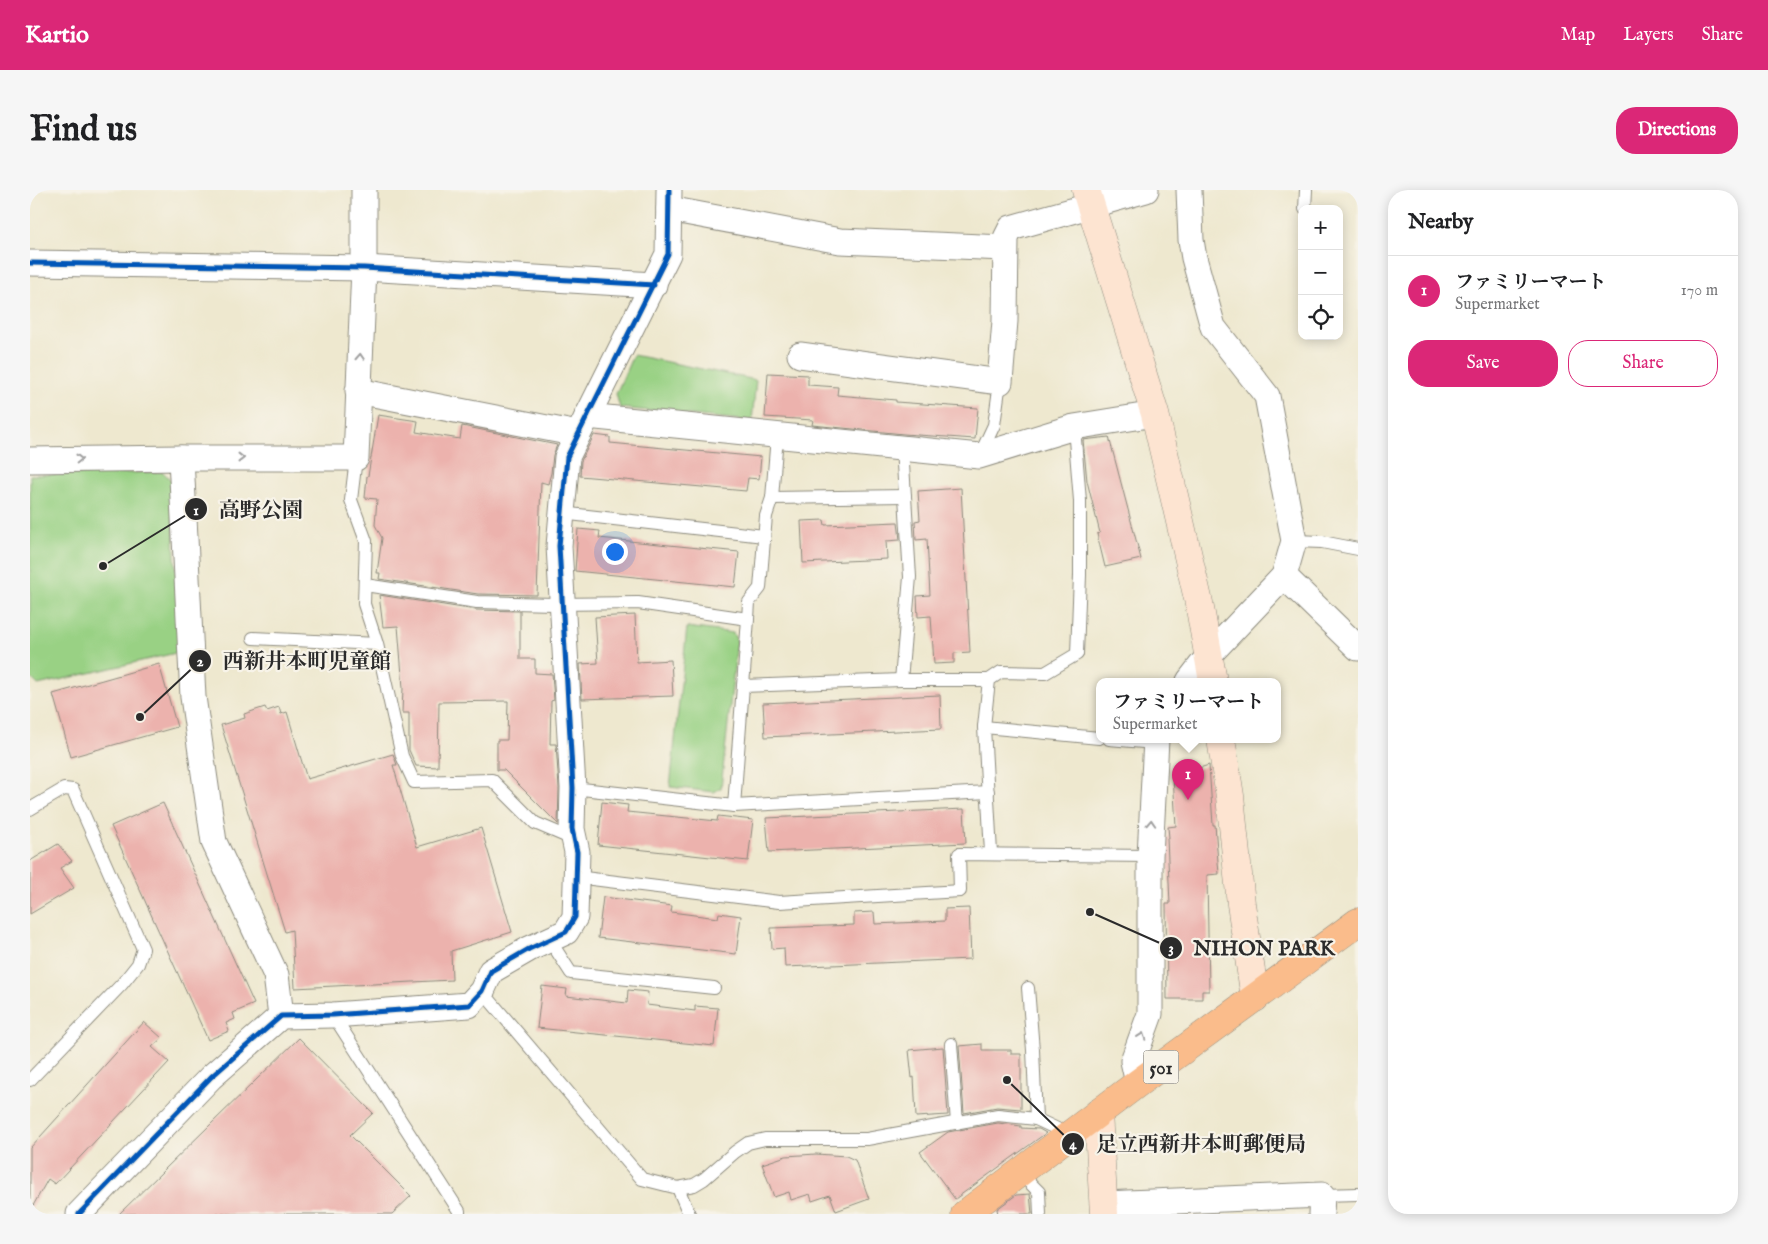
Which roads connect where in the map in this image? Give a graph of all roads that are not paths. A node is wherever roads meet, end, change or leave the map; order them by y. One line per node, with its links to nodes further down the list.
1 (364, 190): 10 (street)
2 (1146, 190): 5 (street)
3 (1189, 190): 28 (street)
4 (1306, 190): 7 (lane)
5 (1089, 197): 8 (street); 15 (street)
6 (669, 199): 8 (street); 11 (street)
7 (1305, 205)
8 (1005, 248): 13 (street)
9 (30, 263): 10 (street)
10 (364, 268): 11 (street); 14 (street, one-way to 10)
11 (654, 285): 16 (street)
12 (800, 355): 13 (street)
13 (1000, 382): 20 (lane)
14 (358, 391): 16 (street); 22 (street)
15 (1155, 414): 17 (street); 37 (street)
16 (583, 425): 18 (street); 26 (street)
17 (1074, 427): 20 (street); 41 (lane)
18 (777, 436): 19 (street); 25 (lane)
19 (902, 448): 20 (street); 24 (lane)
20 (979, 456)
21 (181, 458): 22 (street, one-way to 22); 23 (street, one-way to 21); 62 (street)
22 (356, 458): 31 (lane)
23 (30, 460)
24 (905, 496): 25 (lane); 40 (lane)
25 (772, 498): 27 (lane)
26 (561, 512): 27 (lane); 32 (street)
27 (764, 536): 33 (lane)
28 (1294, 541): 29 (lane); 30 (street)
29 (1358, 549)
30 (1284, 576): 36 (street); 37 (street)
31 (365, 585): 32 (lane); 35 (lane)
32 (563, 604): 33 (lane); 47 (street)
33 (748, 619): 42 (lane)
34 (253, 638): 35 (lane)
35 (377, 644): 51 (lane)
36 (1358, 648)
37 (1209, 655): 38 (street); 39 (street)
38 (1191, 678)
39 (1213, 678)
40 (901, 680): 41 (lane); 42 (lane)
41 (988, 680): 43 (lane)
42 (743, 686): 49 (lane)
43 (984, 727): 44 (lane); 48 (lane)
44 (1096, 738)
45 (1156, 743): 53 (street, one-way to 45)
46 (1222, 743): 60 (street)
47 (573, 788): 49 (lane); 51 (street)
48 (988, 792): 49 (lane); 52 (lane)
49 (734, 806)
50 (30, 809): 64 (lane)
51 (575, 840): 54 (street)
52 (991, 853): 53 (lane); 54 (lane)
53 (1150, 856): 65 (street, one-way to 53)
54 (576, 877): 56 (street)
55 (1358, 922): 60 (main road, 501)
56 (549, 939): 57 (lane); 59 (street)
57 (714, 988)
58 (1028, 988): 67 (lane)
59 (482, 991): 61 (street); 71 (lane)
60 (1255, 998): 65 (main road, 501)
61 (333, 1015): 62 (street); 76 (lane)
62 (281, 1016): 75 (street)
63 (951, 1044): 68 (lane)
64 (30, 1080)
65 (1138, 1083): 66 (main road, 501)
66 (1098, 1113): 69 (main road, 501); 74 (street)
67 (1036, 1119): 68 (lane); 69 (lane)
68 (957, 1123): 71 (lane)
69 (1070, 1134): 70 (main road, 501)
70 (1020, 1173): 78 (main road, 501); 79 (lane)
71 (678, 1188): 77 (lane)
72 (1358, 1194): 73 (lane)
73 (1322, 1204): 74 (street)
74 (1104, 1209)
75 (79, 1214)
76 (459, 1214)
77 (689, 1214)
78 (965, 1214)
79 (1040, 1214)

